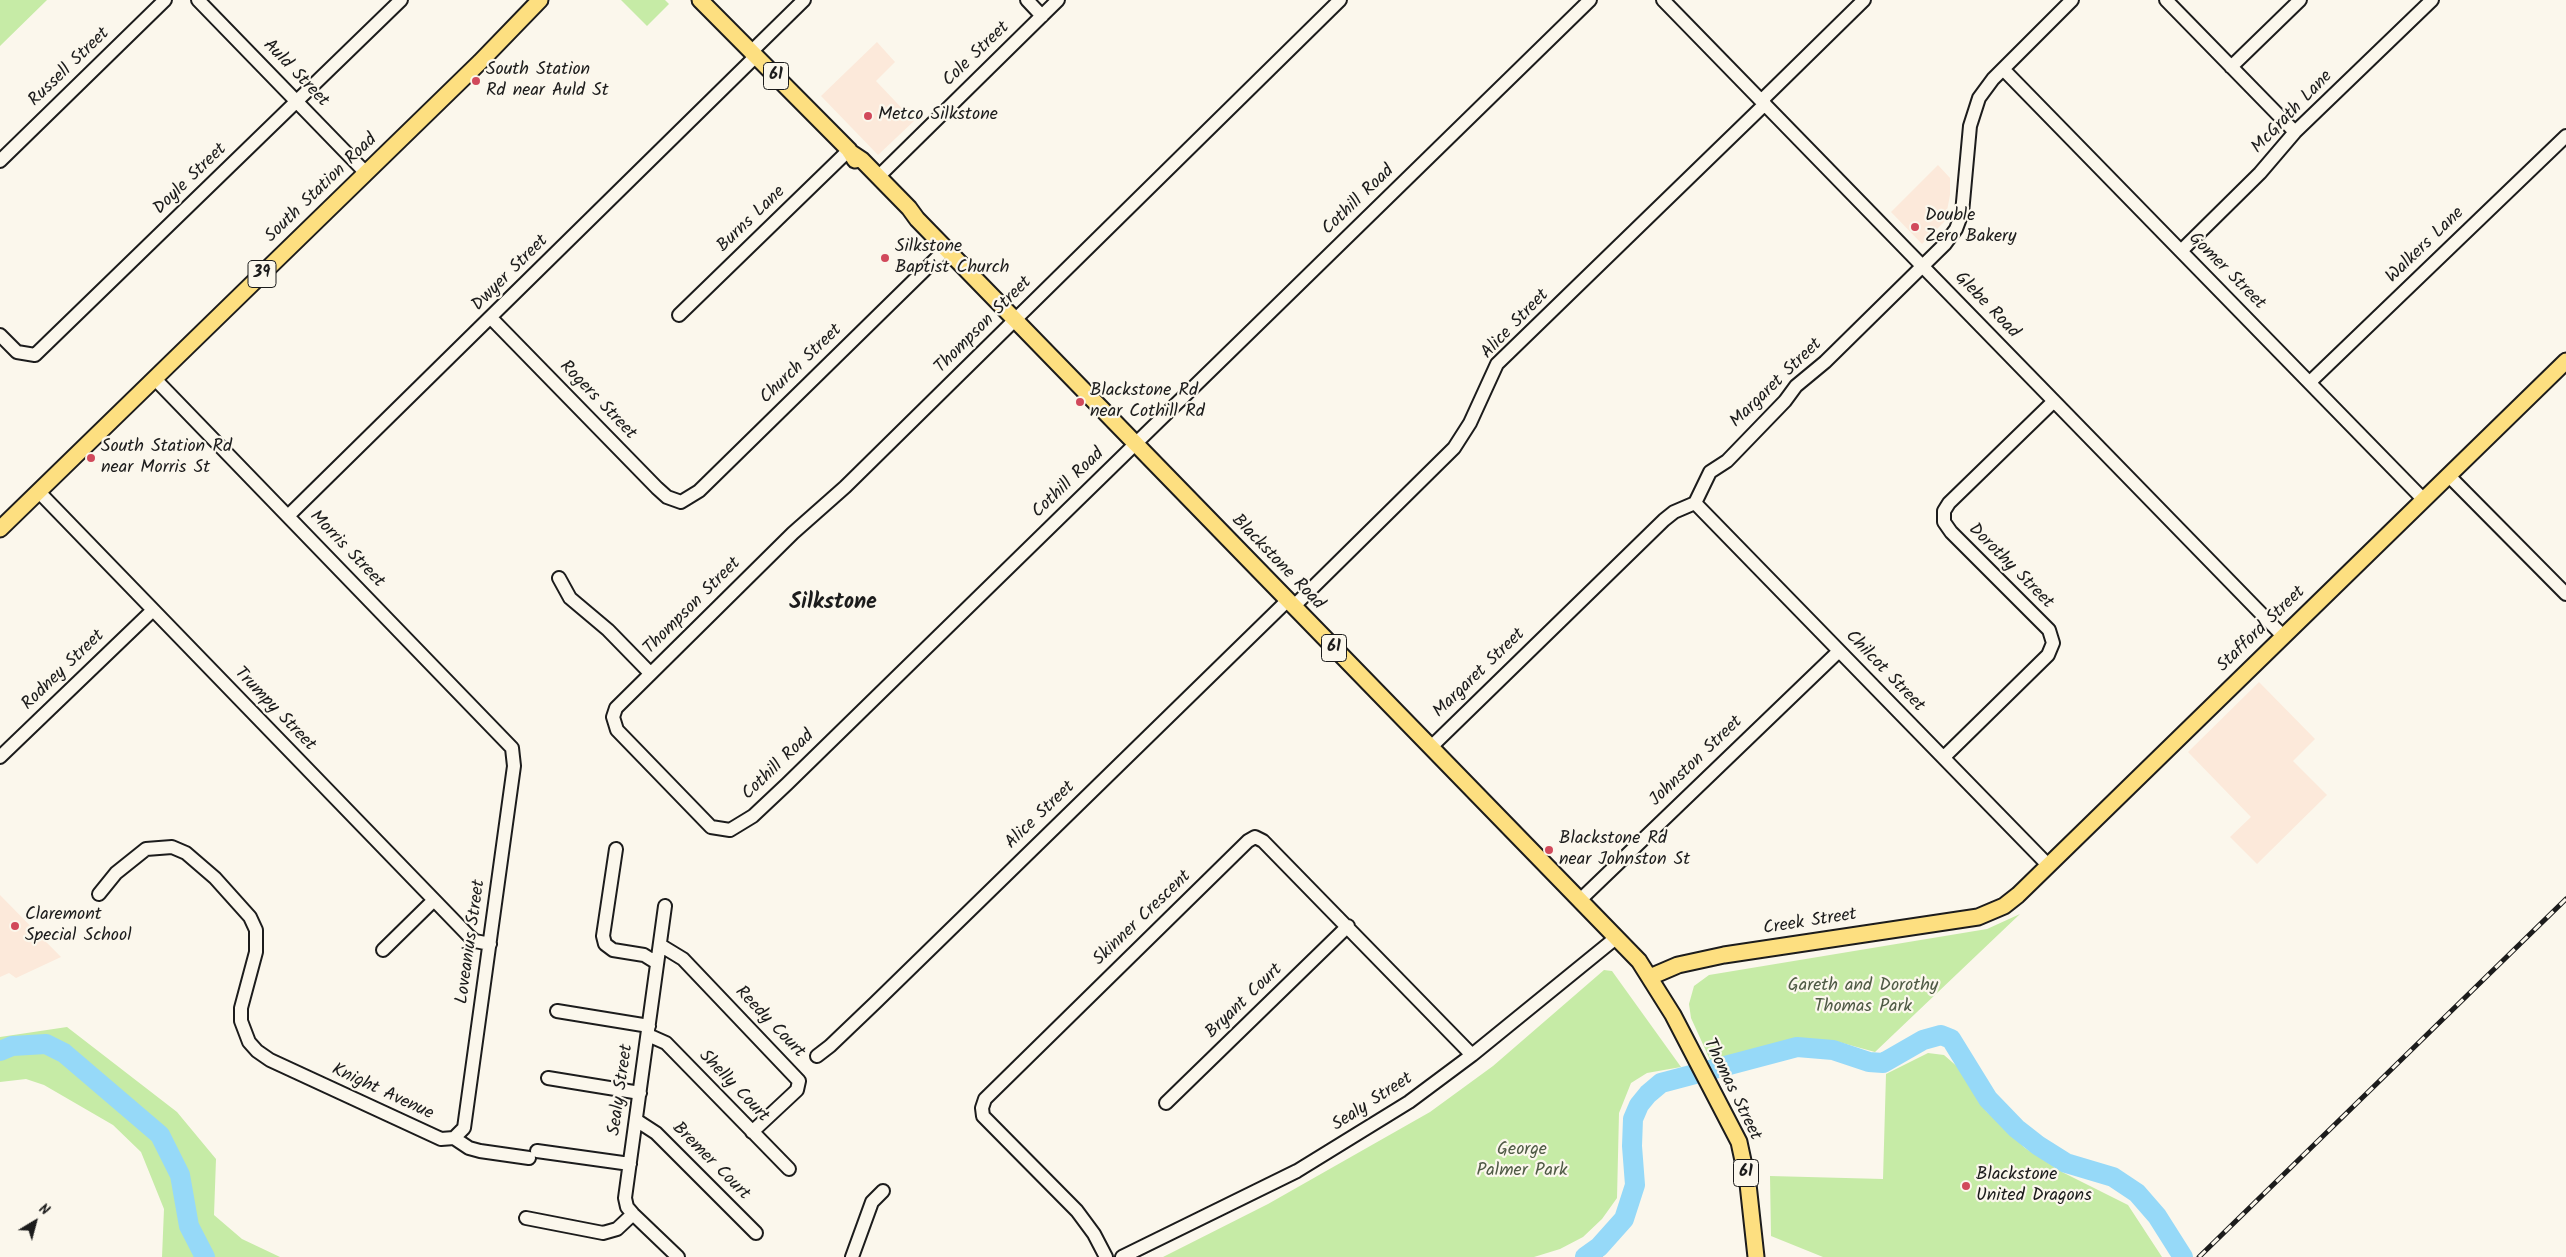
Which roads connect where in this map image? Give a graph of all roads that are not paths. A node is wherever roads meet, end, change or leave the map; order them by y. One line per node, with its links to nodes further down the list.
1 (165, 0): 26 (street, Russell Street)
2 (198, 0): 21 (street, Auld Street)
3 (401, 0): 21 (street, Doyle Street)
4 (540, 0): 27 (main road, South Station Road / 39)
5 (700, 0): 18 (main road, Blackstone Road / 61)
6 (804, 0): 18 (street, Dwyer Street)
7 (1027, 0): 17 (street)
8 (1058, 0): 17 (street, Cole Street)
9 (1340, 0): 35 (street, Thompson Street)
10 (1590, 0): 41 (street, Cothill Road)
11 (1663, 0): 22 (street, Glebe Road)
12 (1864, 0): 22 (street, Alice Street)
13 (2072, 0): 20 (street, Margaret Street)
14 (2166, 0): 19 (street)
15 (2300, 0): 19 (street)
16 (2432, 0): 23 (street, McGrath Lane)
17 (1042, 16): 28 (street, Cole Street)
18 (754, 54): 25 (main road, Blackstone Road / 61); 34 (street, Dwyer Street)
19 (2231, 67): 23 (street)
20 (2004, 69): 31 (street, Gomer Street); 32 (street, Margaret Street)
21 (297, 101): 27 (street, Auld Street); 36 (street, Doyle Street)
22 (1763, 102): 32 (street, Glebe Road); 51 (street, Alice Street)
23 (2295, 132): 31 (street, McGrath Lane)
24 (2566, 136): 39 (street, Walkers Lane)
25 (849, 151): 28 (main road, Blackstone Road / 61); 29 (main road, Blackstone Road / 61); 33 (street, Burns Lane)
26 (0, 161)
27 (366, 173): 38 (main road, South Station Road / 39)
28 (878, 177): 29 (main road, Blackstone Road / 61)
29 (917, 219): 30 (main road, Blackstone Road / 61)
30 (946, 249): 35 (main road, Blackstone Road / 61); 45 (street, Church Street)
31 (2181, 251): 39 (street, Gomer Street)
32 (1923, 267): 40 (street, Glebe Road); 46 (street, Margaret Street)
33 (679, 315)
34 (492, 318): 45 (street, Rogers Street); 47 (street, Dwyer Street)
35 (1014, 320): 41 (main road, Blackstone Road / 61); 55 (street, Thompson Street)
36 (0, 336)
37 (2566, 360): 42 (main road, Stafford Street)
38 (155, 378): 43 (main road, South Station Road / 39); 47 (street, Morris Street)
39 (2310, 382): 44 (street, Gomer Street)
40 (2054, 401): 53 (street, Glebe Road); 58 (street, Dorothy Street)
41 (1135, 444): 51 (main road, Blackstone Road / 61); 55 (street, Cothill Road)
42 (2448, 475): 44 (main road, Stafford Street); 50 (street)
43 (38, 492): 48 (main road, South Station Road / 39); 52 (street, Trumpy Street)
44 (2423, 500): 53 (main road, Stafford Street)
45 (681, 502)
46 (1695, 503): 54 (street, Chilcot Street); 56 (street, Margaret Street)
47 (288, 516): 57 (street, Morris Street)
48 (0, 530)
49 (559, 578): 55 (street)
50 (2566, 594)
51 (1291, 603): 56 (main road, Blackstone Road / 61); 77 (street, Alice Street)
52 (152, 610): 59 (street, Rodney Street); 63 (street, Trumpy Street)
53 (2283, 636): 61 (main road, Stafford Street)
54 (1839, 650): 58 (street, Chilcot Street); 64 (street, Johnston Street)
55 (650, 674)
56 (1431, 747): 64 (main road, Blackstone Road / 61)
57 (512, 748): 69 (street, Loveanius Street)
58 (1944, 757): 61 (street, Chilcot Street)
59 (0, 758)
60 (616, 849): 72 (street)
61 (2048, 865): 66 (main road, Stafford Street)
62 (100, 894): 83 (street, Knight Avenue)
63 (434, 900): 69 (street, Trumpy Street); 71 (street)
64 (1580, 900): 68 (main road, Blackstone Road / 61)
65 (665, 906): 70 (street, Sealy Street)
66 (1978, 916): 73 (main road, Creek Street)
67 (1348, 926): 76 (street, Skinner Crescent); 80 (street, Bryant Court); 92 (street, Skinner Crescent)
68 (1616, 937): 73 (main road, Blackstone Road / 61); 76 (street, Sealy Street)
69 (490, 944): 83 (street, Loveanius Street)
70 (660, 945): 72 (street, Sealy Street); 82 (street, Reedy Court)
71 (382, 950)
72 (657, 963): 75 (street, Sealy Street)
73 (1650, 977): 94 (main road, Thomas Street / 61)
74 (557, 1012): 75 (street, Shelly Court)
75 (648, 1030): 79 (street, Sealy Street); 82 (street, Shelly Court)
76 (1472, 1055): 93 (street, Sealy Street)
77 (817, 1056)
78 (548, 1078): 79 (street)
79 (640, 1093): 81 (street, Sealy Street)
80 (1166, 1103)
81 (636, 1120): 84 (street, Sealy Street); 89 (street, Bremer Court)
82 (752, 1132): 85 (street, Shelly Court)
83 (454, 1138): 84 (street, Knight Avenue)
84 (630, 1164): 87 (street, Sealy Street)
85 (789, 1169)
86 (883, 1191): 91 (street)
87 (633, 1214): 88 (street); 90 (street, Sealy Street)
88 (526, 1218)
89 (756, 1233)
90 (678, 1257)
91 (852, 1257)
92 (1106, 1257)
93 (1122, 1257)
94 (1756, 1257)

